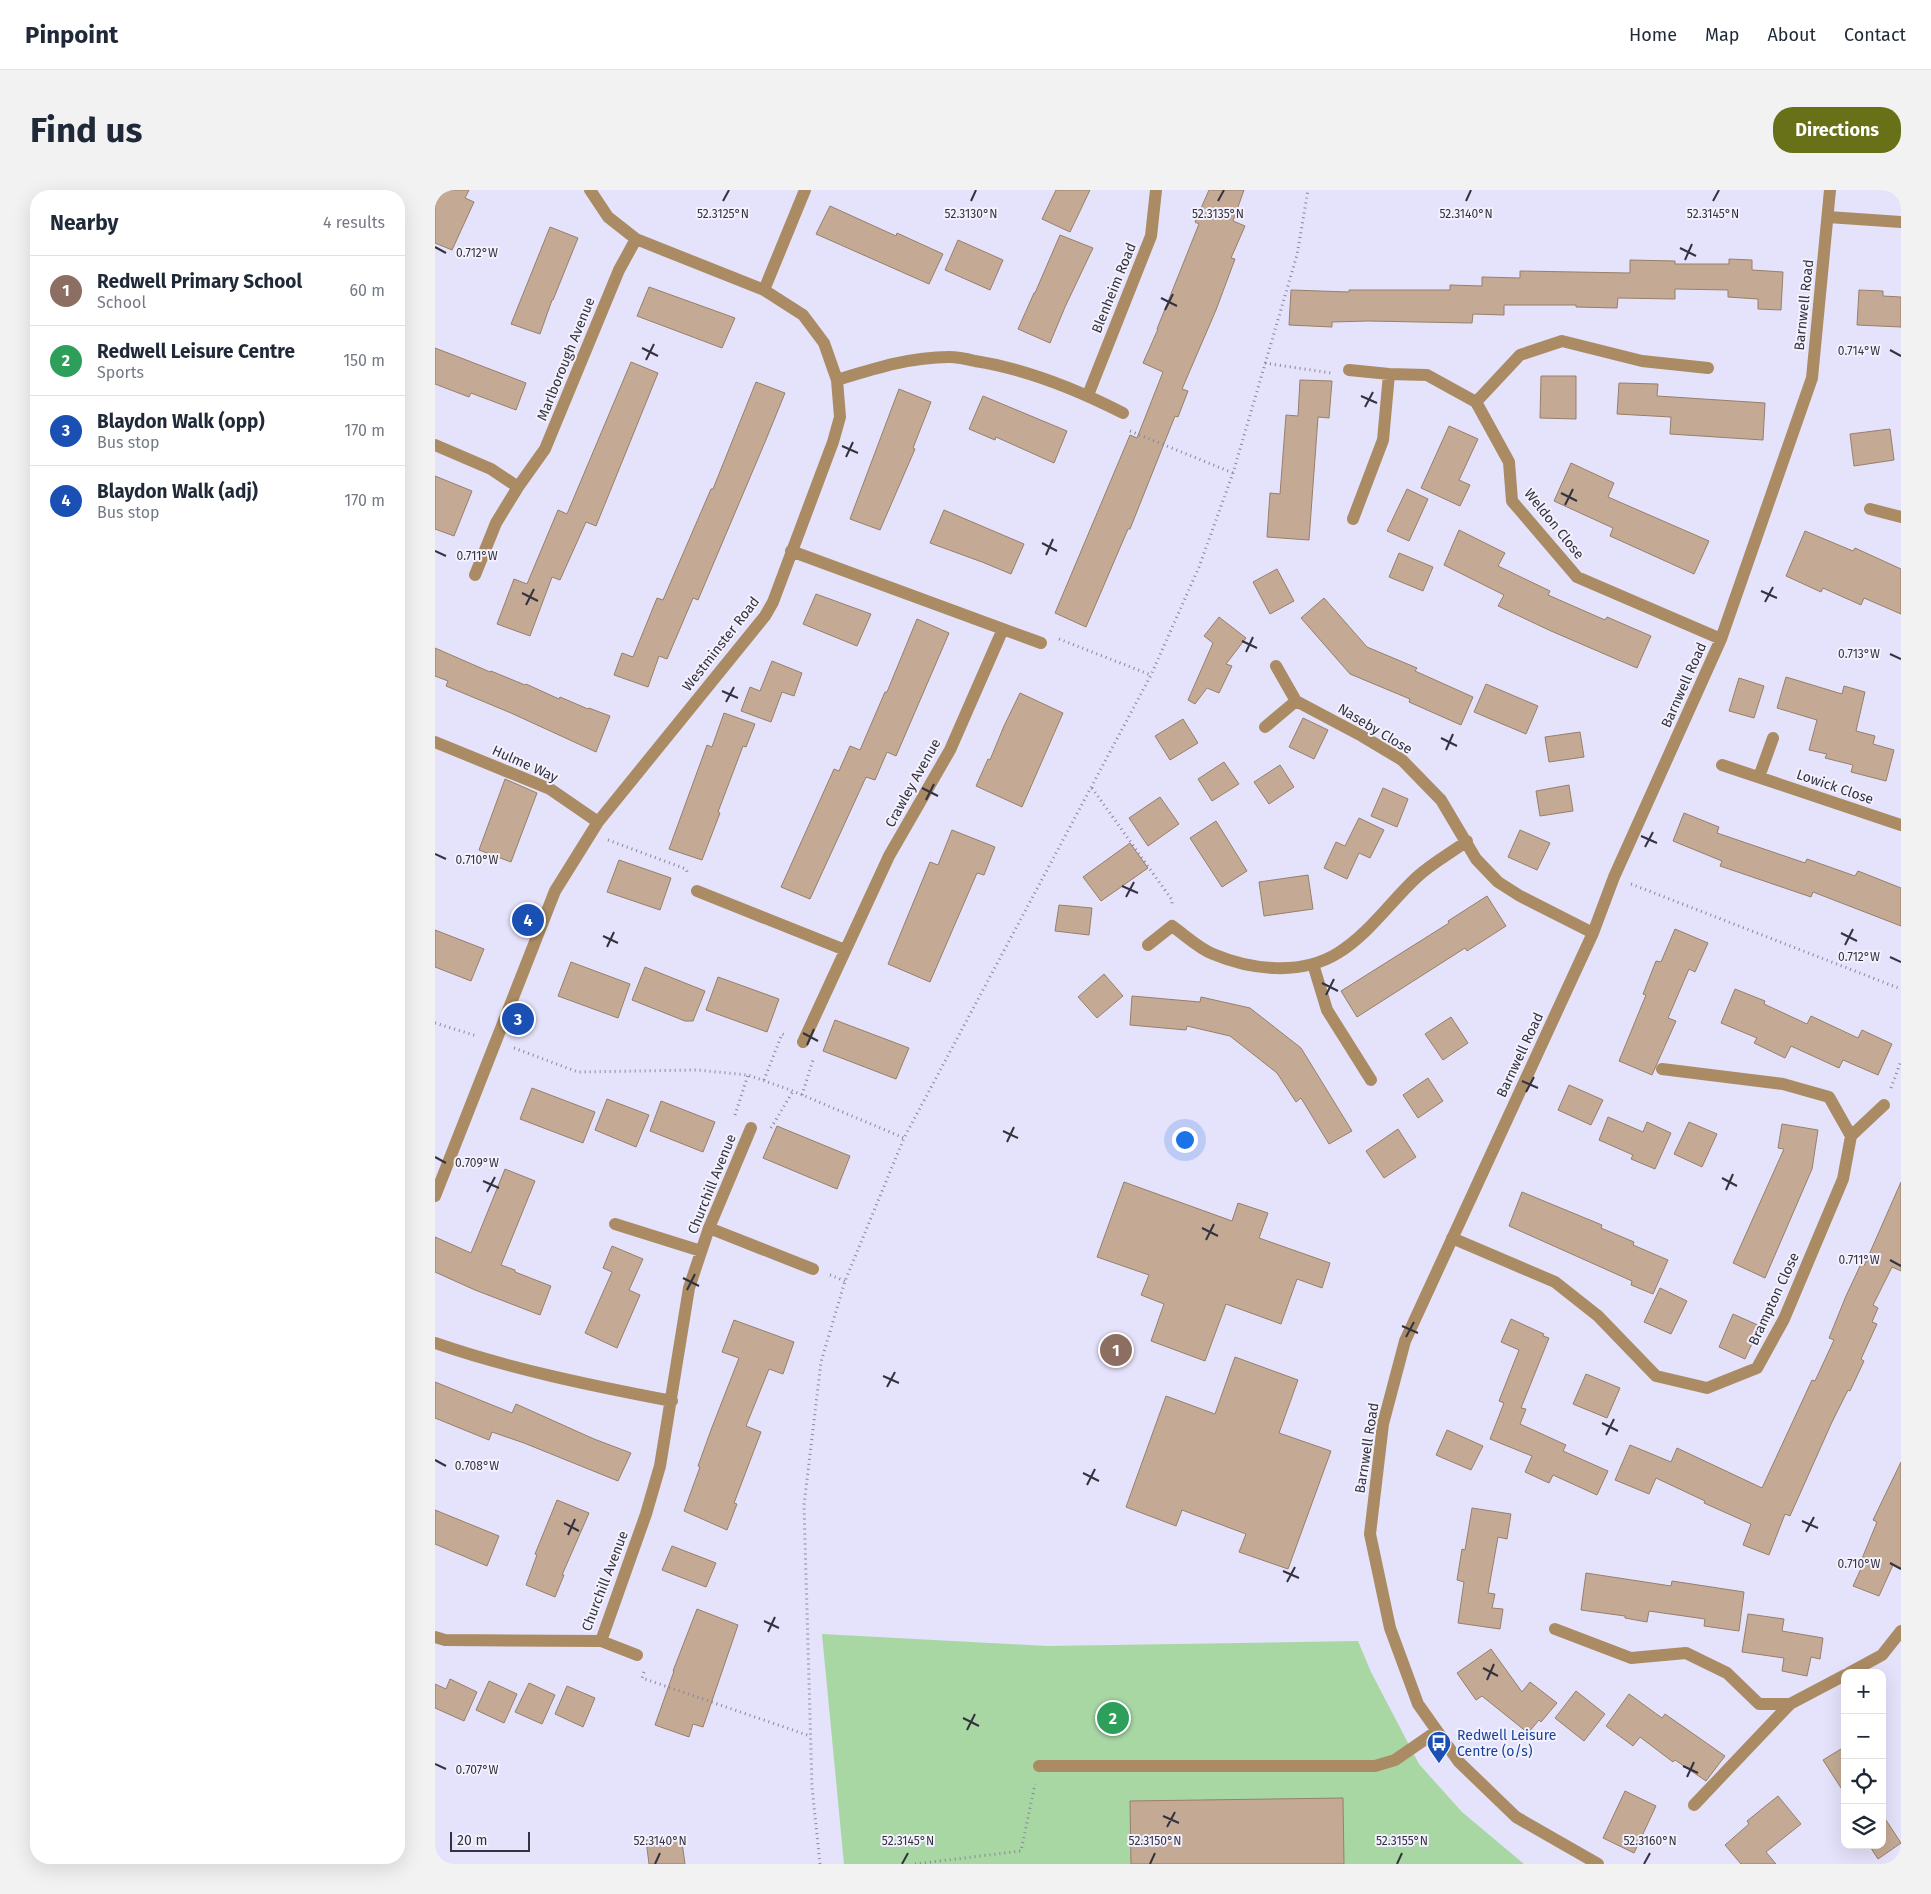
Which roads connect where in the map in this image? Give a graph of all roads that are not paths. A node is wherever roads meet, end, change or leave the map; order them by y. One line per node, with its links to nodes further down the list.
1 (591, 190): 7 (street, Westminster Road)
2 (805, 190): 8 (street)
3 (1156, 190): 13 (street, Blenheim Road)
4 (1830, 190): 5 (street, Barnwell Road)
5 (1828, 217): 6 (street); 24 (street, Barnwell Road)
6 (1901, 222)
7 (636, 239): 8 (street, Westminster Road); 17 (street, Marlborough Avenue)
8 (764, 290): 12 (street, Westminster Road)
9 (1708, 368): 14 (street)
10 (1349, 370): 11 (street)
11 (1389, 374): 14 (street); 20 (street)
12 (837, 380): 13 (street); 21 (street, Westminster Road)
13 (1087, 395): 15 (street)
14 (1476, 402): 24 (street, Weldon Close)
15 (1123, 413)
16 (435, 445): 17 (street)
17 (518, 487): 22 (street, Marlborough Avenue)
18 (1870, 509): 19 (street)
19 (1901, 517)
20 (1353, 519)
21 (791, 551): 23 (street); 34 (street, Westminster Road)
22 (475, 574)
23 (1003, 630): 25 (street); 39 (street, Crawley Avenue)
24 (1721, 638): 37 (street, Barnwell Road)
25 (1041, 643)
26 (1276, 666): 27 (street)
27 (1295, 701): 28 (street); 35 (street, Naseby Close)
28 (1265, 727)
29 (1773, 738): 32 (street)
30 (435, 742): 34 (street, Hulme Way)
31 (1722, 765): 32 (street, Lowick Close)
32 (1759, 777): 33 (street, Lowick Close)
33 (1901, 825)
34 (595, 826): 47 (street, Westminster Road)
35 (1467, 841): 37 (street, Naseby Close); 40 (street)
36 (697, 891): 39 (street)
37 (1593, 933): 50 (street, Barnwell Road)
38 (1147, 945): 40 (street)
39 (845, 950): 41 (street, Crawley Avenue)
40 (1313, 964): 43 (street)
41 (803, 1042)
42 (1662, 1069): 46 (street)
43 (1371, 1080)
44 (1884, 1104): 46 (street)
45 (751, 1128): 49 (street, Churchill Avenue)
46 (1851, 1136): 50 (street, Brampton Close)
47 (435, 1196)
48 (615, 1224): 51 (street, Churchill Avenue)
49 (709, 1228): 51 (street, Churchill Avenue); 52 (street)
50 (1452, 1238): 63 (street, Barnwell Road)
51 (701, 1251): 54 (street, Churchill Avenue)
52 (813, 1269)
53 (435, 1343): 54 (street)
54 (671, 1401): 58 (street, Churchill Avenue)
55 (1555, 1629): 62 (street)
56 (1901, 1631): 60 (street)
57 (435, 1638): 58 (street, Churchill Avenue)
58 (601, 1642): 59 (street)
59 (637, 1655)
60 (1856, 1669)
61 (1841, 1677): 62 (street)
62 (1790, 1704): 65 (street)
63 (1437, 1731): 64 (street); 66 (street, Barnwell Road)
64 (1039, 1766)
65 (1693, 1805)
66 (1598, 1864)

